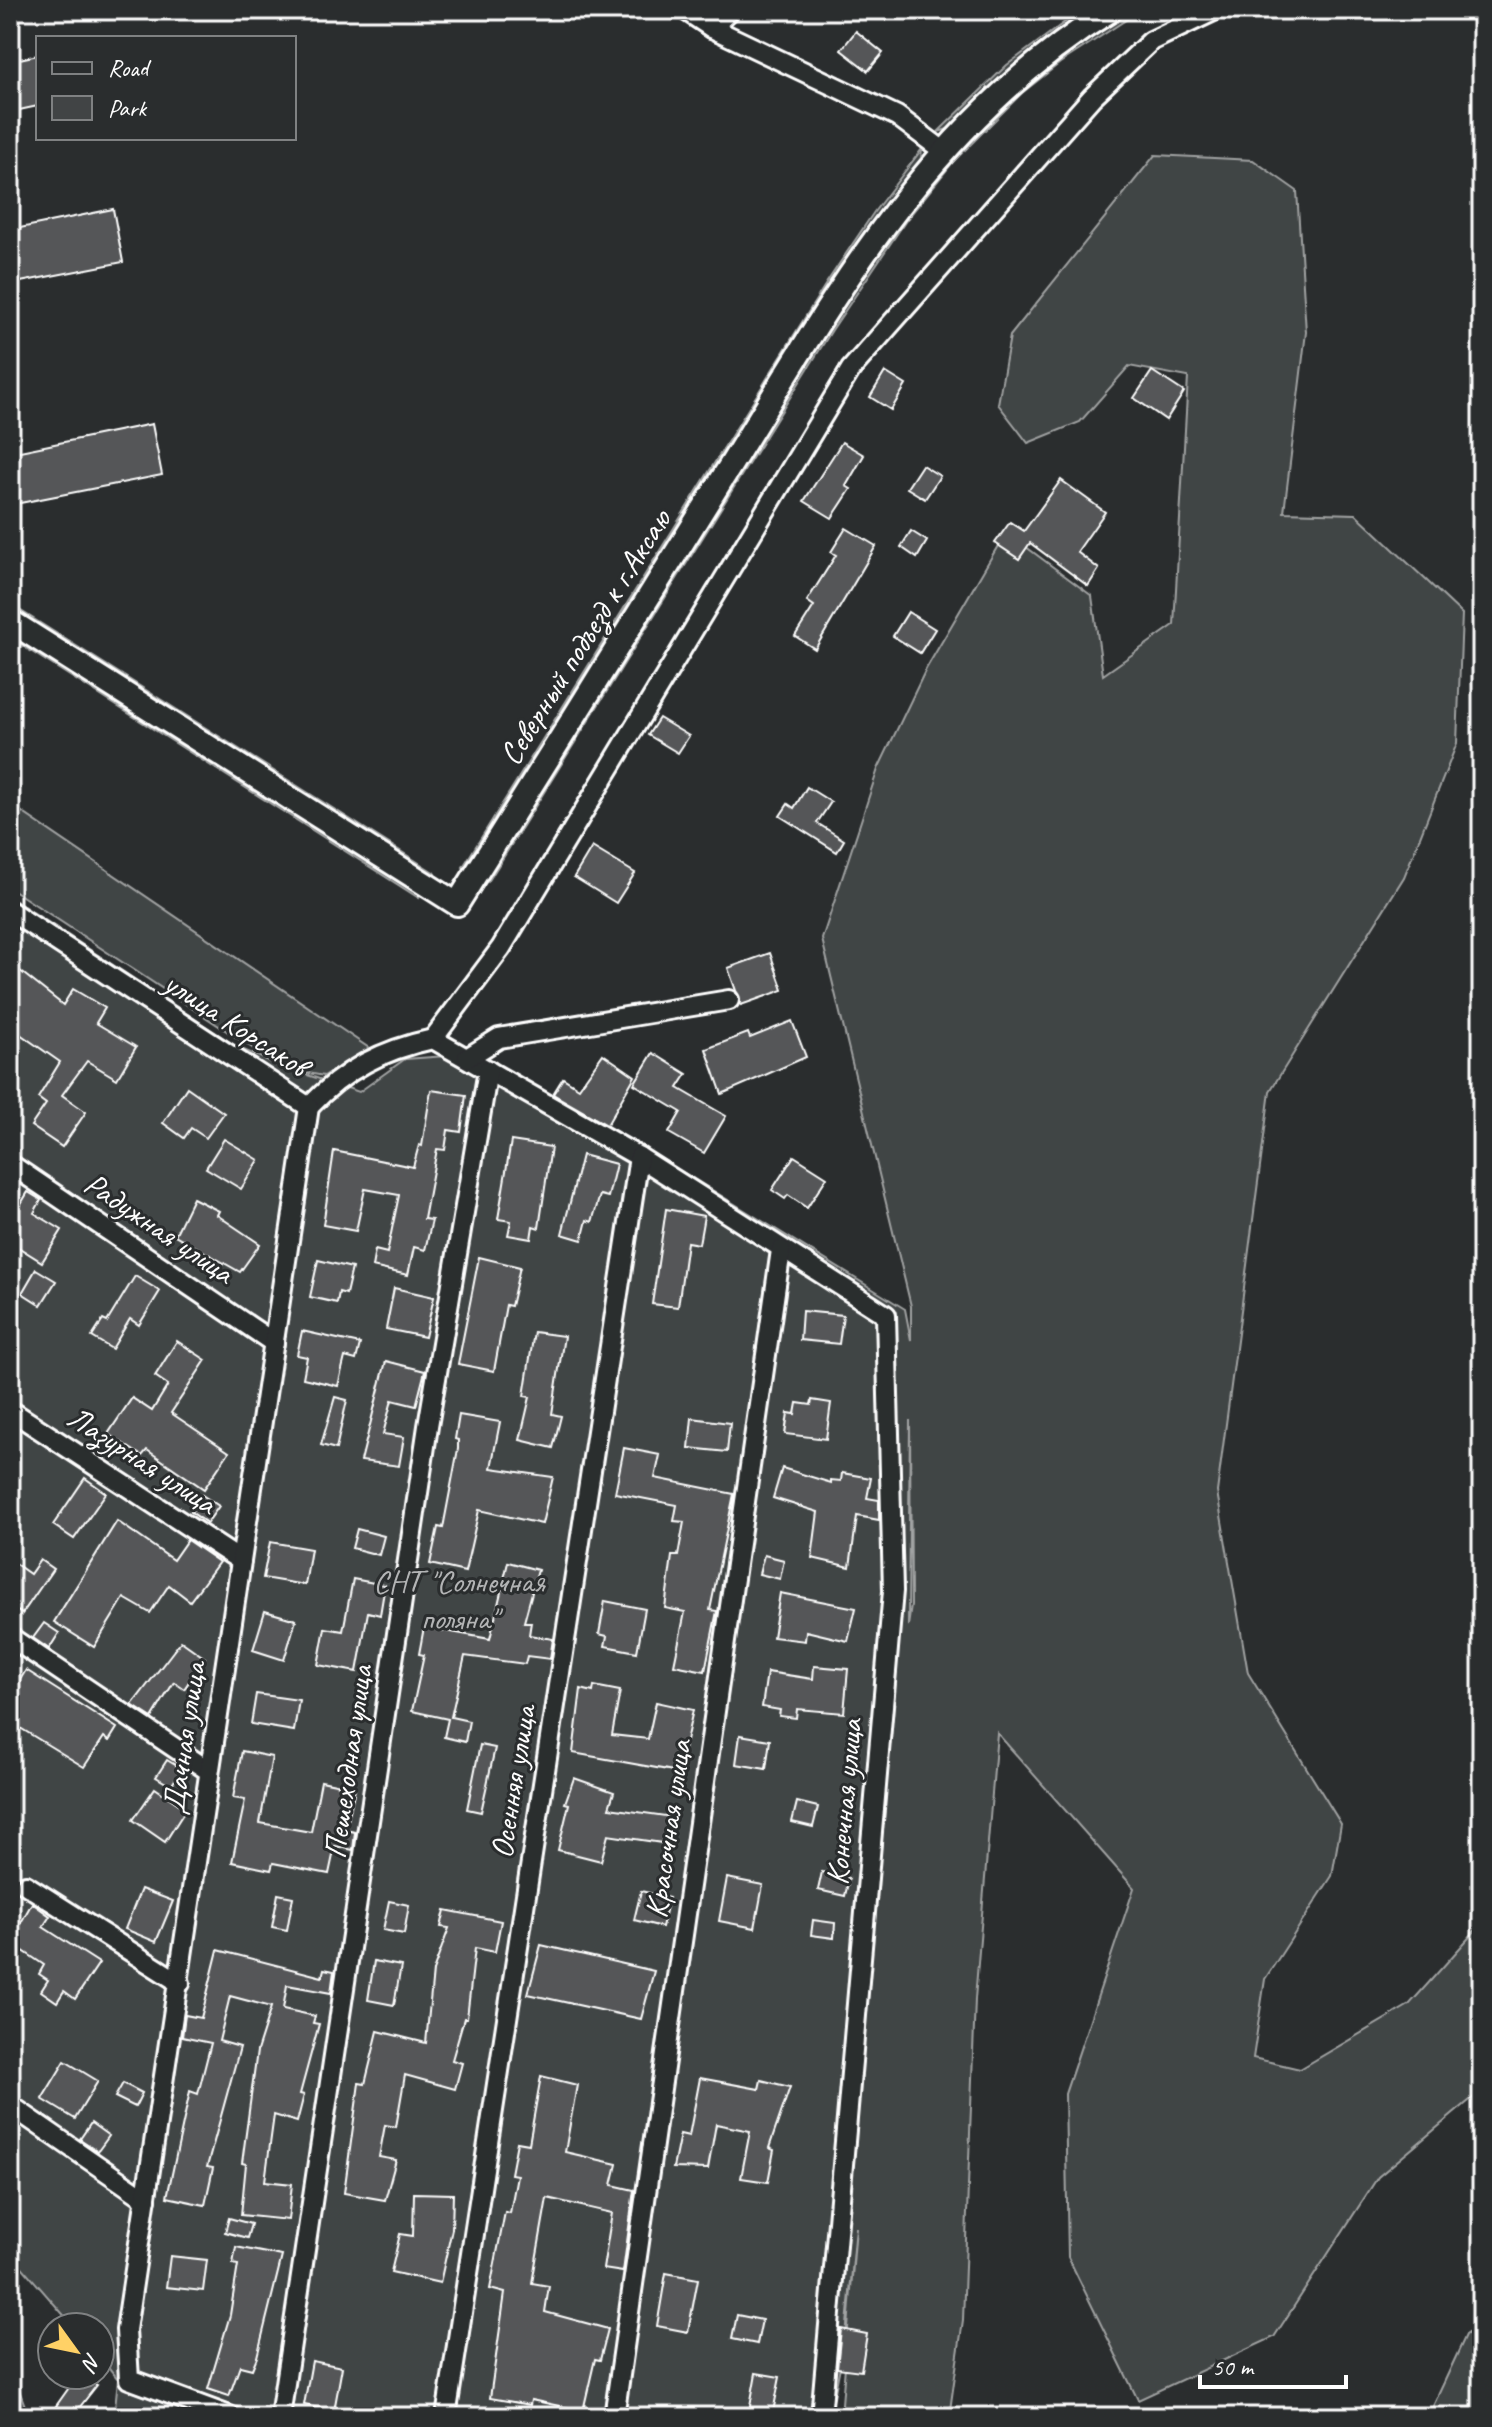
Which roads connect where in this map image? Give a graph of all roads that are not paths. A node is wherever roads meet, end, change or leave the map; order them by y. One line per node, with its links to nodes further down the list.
1 (685, 10): 5 (street)
2 (730, 10): 5 (street)
3 (1111, 10): 6 (street, Северный подъезд к г.Аксаю)
4 (1216, 10): 10 (street)
5 (712, 28): 6 (street)
6 (942, 150): 7 (street, Северный подъезд к г.Аксаю)
7 (10, 621)
8 (10, 911): 13 (street, улица Корсаков)
9 (729, 1000): 11 (street)
10 (433, 1039): 11 (street); 13 (street, улица Корсаков)
11 (467, 1058): 12 (street)
12 (488, 1070): 14 (street); 27 (street, Пешеходная улица)
13 (309, 1107): 17 (street, Дачная улица)
14 (639, 1157): 16 (street); 28 (street, Осенняя улица)
15 (10, 1164): 17 (street, Радужная улица)
16 (781, 1250): 29 (street, Красочная улица); 30 (street, Конечная улица)
17 (274, 1343): 19 (street, Дачная улица)
18 (10, 1410): 19 (street, Лазурная улица)
19 (241, 1561): 21 (street, Дачная улица)
20 (10, 1637): 21 (street)
21 (209, 1771): 23 (street, Дачная улица)
22 (26, 1885): 23 (street)
23 (180, 1983): 25 (street, Дачная улица)
24 (10, 2105): 25 (street)
25 (146, 2199): 26 (street, Дачная улица)
26 (232, 2417)
27 (280, 2417)
28 (446, 2417)
29 (614, 2417)
30 (821, 2417)

